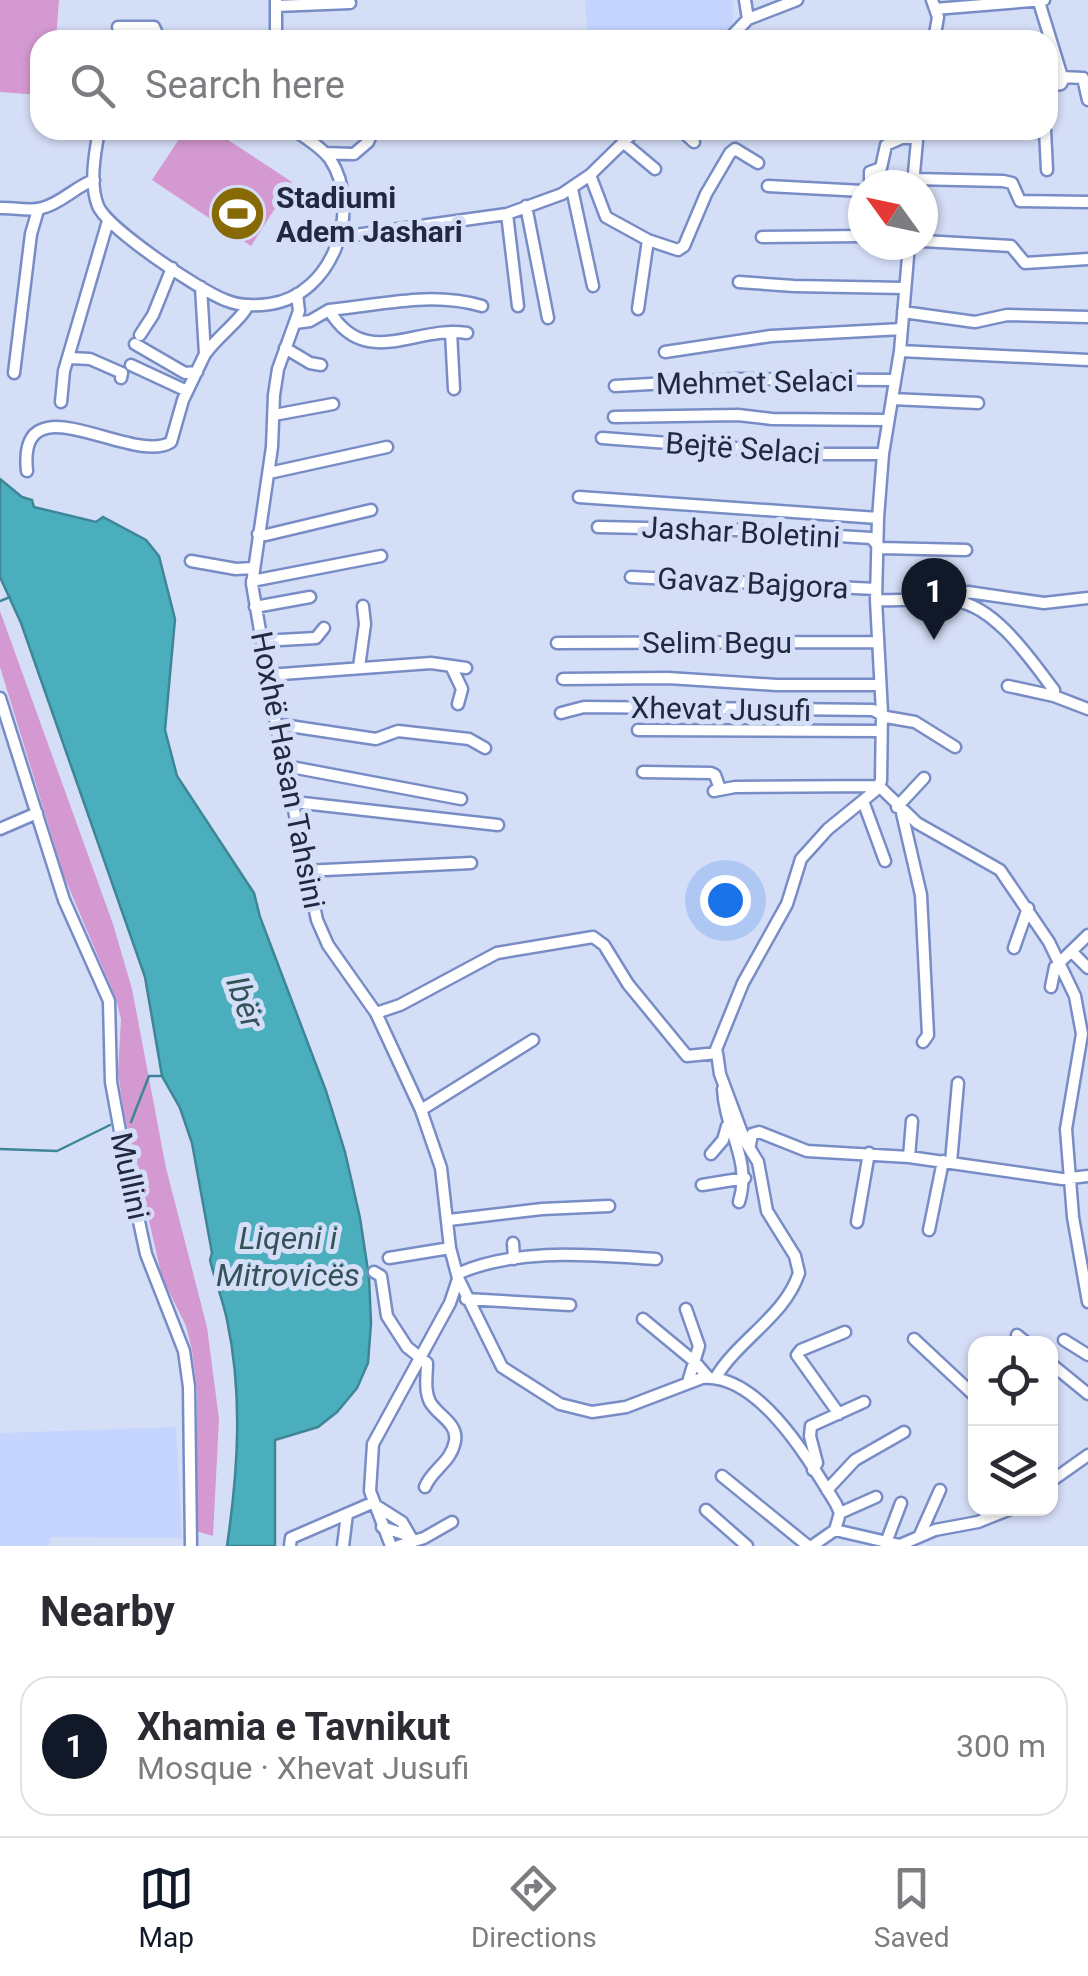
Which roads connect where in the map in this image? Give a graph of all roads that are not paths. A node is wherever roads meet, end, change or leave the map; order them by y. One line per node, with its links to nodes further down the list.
1 (744, 0): 7 (street)
2 (797, 0): 7 (street)
3 (1042, 1): 6 (street); 13 (street)
4 (350, 2): 5 (street)
5 (276, 3): 10 (street)
6 (934, 5): 12 (street)
7 (748, 18): 11 (street)
8 (118, 27): 9 (street)
9 (155, 30)
10 (276, 30)
11 (738, 30)
12 (936, 30)
13 (1050, 30)
14 (1058, 62): 15 (street)
15 (1062, 77): 16 (street); 17 (street)
16 (1058, 85)
17 (1088, 100)
18 (98, 140): 33 (street)
19 (307, 140): 26 (street)
20 (369, 140): 26 (street)
21 (627, 140): 25 (street)
22 (897, 140): 29 (street)
23 (917, 140): 30 (street)
24 (1046, 140): 31 (street)
25 (624, 143): 28 (street); 32 (street)
26 (324, 153): 45 (street)
27 (758, 163): 47 (street)
28 (655, 168)
29 (876, 170)
30 (914, 170)
31 (1047, 170)
32 (590, 174): 36 (street); 47 (street)
33 (94, 180): 41 (street); 43 (street)
34 (938, 182): 38 (street)
35 (768, 186): 37 (street)
36 (572, 189): 39 (street); 53 (street)
37 (848, 189)
38 (1088, 202)
39 (526, 206): 42 (street); 64 (street)
40 (0, 208): 41 (street)
41 (38, 210): 78 (street)
42 (508, 214): 45 (street); 59 (street)
43 (108, 222): 51 (street); 73 (street)
44 (848, 235): 46 (street)
45 (341, 237): 56 (street)
46 (762, 237)
47 (648, 240): 61 (street)
48 (938, 242): 49 (street)
49 (1088, 259)
50 (907, 260): 55 (street)
51 (172, 268): 54 (street); 77 (street)
52 (739, 282): 55 (street)
53 (593, 286)
54 (201, 287): 57 (street); 72 (street)
55 (904, 288): 62 (street)
56 (298, 294): 57 (street); 65 (street, Hoxhë Hasan Tahsini)
57 (248, 305): 72 (street)
58 (482, 306): 60 (street)
59 (518, 306)
60 (330, 310): 65 (street); 67 (street)
61 (638, 310)
62 (903, 312): 63 (street); 66 (street)
63 (1088, 317)
64 (548, 318)
65 (295, 323): 69 (street, Hoxhë Hasan Tahsini)
66 (902, 329): 70 (street); 71 (street)
67 (450, 332): 68 (street); 82 (street)
68 (466, 333)
69 (284, 348): 76 (street); 88 (street, Hoxhë Hasan Tahsini)
70 (665, 352)
71 (900, 352): 74 (street); 80 (street)
72 (205, 354): 77 (street)
73 (69, 358): 79 (street); 85 (street)
74 (1088, 360)
75 (131, 364): 83 (street)
76 (321, 365)
77 (196, 372): 83 (street)
78 (14, 373)
79 (121, 378)
80 (895, 380): 81 (street, Mehmet Selaci); 84 (street)
81 (615, 386)
82 (454, 389)
83 (187, 391): 94 (street)
84 (892, 398): 86 (street); 90 (street)
85 (61, 402)
86 (978, 403)
87 (332, 404): 88 (street)
88 (274, 415): 95 (street, Hoxhë Hasan Tahsini)
89 (614, 417): 90 (street)
90 (888, 420): 93 (street)
91 (602, 438): 93 (street, Bejtë Selaci)
92 (387, 447): 95 (street)
93 (883, 454): 98 (street)
94 (27, 472)
95 (268, 473): 100 (street, Hoxhë Hasan Tahsini)
96 (578, 497): 98 (street)
97 (371, 510): 100 (street)
98 (878, 518): 101 (street)
99 (598, 527): 101 (street, Jashar Boletini)
100 (258, 534): 105 (street, Hoxhë Hasan Tahsini)
101 (880, 548): 102 (street); 108 (street)
102 (966, 550)
103 (382, 556): 107 (street)
104 (190, 562): 105 (street)
105 (254, 568): 107 (street, Hoxhë Hasan Tahsini)
106 (631, 577): 108 (street, Gavaz Bajgora)
107 (252, 581): 113 (street, Hoxhë Hasan Tahsini)
108 (876, 594): 111 (street); 116 (street)
109 (310, 597): 113 (street)
110 (1088, 598): 111 (street)
111 (956, 601): 125 (street)
112 (363, 606): 119 (street)
113 (255, 607): 115 (street, Hoxhë Hasan Tahsini)
114 (324, 628): 115 (street)
115 (262, 641): 121 (street, Hoxhë Hasan Tahsini)
116 (877, 642): 117 (street, Selim Begu); 123 (street)
117 (557, 644)
118 (451, 666): 119 (street); 120 (street); 127 (street)
119 (359, 668): 121 (street)
120 (466, 668)
121 (268, 675): 131 (street, Hoxhë Hasan Tahsini)
122 (563, 679): 123 (street)
123 (878, 685): 129 (street)
124 (1008, 686): 125 (street)
125 (1054, 696): 128 (street)
126 (0, 698): 144 (street, Mullini)
127 (458, 704)
128 (1088, 709)
129 (882, 712): 130 (street, Xhevat Jusufi); 133 (street); 134 (street, Xhevat Jusufi)
130 (561, 713)
131 (276, 724): 135 (street); 136 (street, Hoxhë Hasan Tahsini)
132 (638, 730): 133 (street)
133 (881, 731): 139 (street)
134 (955, 747)
135 (485, 748)
136 (286, 766): 140 (street); 142 (street, Hoxhë Hasan Tahsini)
137 (643, 772): 139 (street)
138 (924, 778): 143 (street)
139 (878, 786): 141 (street); 143 (street)
140 (461, 799)
141 (863, 801): 147 (street); 160 (street)
142 (294, 802): 145 (street); 149 (street, Hoxhë Hasan Tahsini)
143 (900, 809): 150 (street); 159 (street)
144 (36, 813): 146 (street); 229 (street, Mullini)
145 (498, 825)
146 (0, 828)
147 (885, 861)
148 (471, 863): 149 (street)
149 (304, 871): 157 (street, Hoxhë Hasan Tahsini)
150 (1028, 908): 152 (street); 154 (street)
151 (1088, 935): 153 (street)
152 (1014, 948)
153 (1072, 952): 154 (street); 155 (street)
154 (1060, 963): 156 (street); 173 (street)
155 (1088, 968)
156 (1050, 987)
157 (376, 1012): 160 (street); 163 (street, Hoxhë Hasan Tahsini)
158 (532, 1040): 163 (street)
159 (923, 1042)
160 (714, 1052): 161 (street)
161 (724, 1083): 164 (street); 166 (street)
162 (958, 1083): 170 (street)
163 (421, 1110): 178 (street, Hoxhë Hasan Tahsini)
164 (728, 1120): 168 (street); 172 (street)
165 (912, 1121): 169 (street)
166 (750, 1146): 167 (street); 200 (street)
167 (866, 1153): 169 (street); 177 (street)
168 (711, 1154)
169 (909, 1157): 170 (street)
170 (947, 1162): 173 (street); 179 (street)
171 (1088, 1176): 173 (street)
172 (744, 1178): 174 (street); 175 (street)
173 (1072, 1180): 188 (street)
174 (702, 1185)
175 (739, 1202)
176 (609, 1206): 178 (street)
177 (855, 1219)
178 (448, 1220): 181 (street, Hoxhë Hasan Tahsini)
179 (928, 1230)
180 (514, 1243): 183 (street)
181 (450, 1248): 182 (street); 186 (street, Hoxhë Hasan Tahsini)
182 (389, 1258)
183 (514, 1259): 184 (street); 186 (street)
184 (656, 1259)
185 (374, 1272): 197 (street)
186 (458, 1276): 187 (street, Hoxhë Hasan Tahsini); 189 (street)
187 (467, 1299): 189 (street); 190 (street); 202 (street, Hoxhë Hasan Tahsini)
188 (1088, 1302)
189 (450, 1303): 197 (street)
190 (570, 1305)
191 (686, 1309): 198 (street)
192 (644, 1319): 198 (street)
193 (844, 1332): 207 (street)
194 (914, 1339): 204 (street)
195 (1064, 1340): 196 (street)
196 (1088, 1355)
197 (420, 1356): 201 (street); 203 (street)
198 (696, 1362): 200 (street); 202 (street)
199 (1058, 1370): 205 (street)
200 (712, 1377): 202 (street, Hoxhë Hasan Tahsini); 210 (street)
201 (406, 1381): 203 (street); 217 (street)
202 (688, 1382)
203 (426, 1383): 213 (street)
204 (968, 1390)
205 (1088, 1394)
206 (864, 1402): 207 (street)
207 (839, 1414): 210 (street)
208 (904, 1432): 214 (street)
209 (1088, 1455): 211 (street)
210 (813, 1470): 214 (street)
211 (1058, 1474)
212 (722, 1476): 234 (street)
213 (425, 1487)
214 (827, 1490): 220 (street)
215 (940, 1490): 226 (street)
216 (876, 1497): 220 (street)
217 (372, 1502): 221 (street); 224 (street); 227 (street)
218 (901, 1503): 228 (street)
219 (706, 1510): 233 (street)
220 (840, 1513): 225 (street)
221 (347, 1514): 230 (street); 231 (street)
222 (993, 1516): 226 (street)
223 (452, 1522): 227 (street)
224 (382, 1527): 227 (street); 232 (street)
225 (836, 1530): 228 (street); 234 (street)
226 (919, 1537): 228 (street)
227 (412, 1538): 232 (street)
228 (893, 1543)
229 (191, 1546)
230 (290, 1546)
231 (343, 1546)
232 (394, 1546)
233 (747, 1546)
234 (810, 1546)

